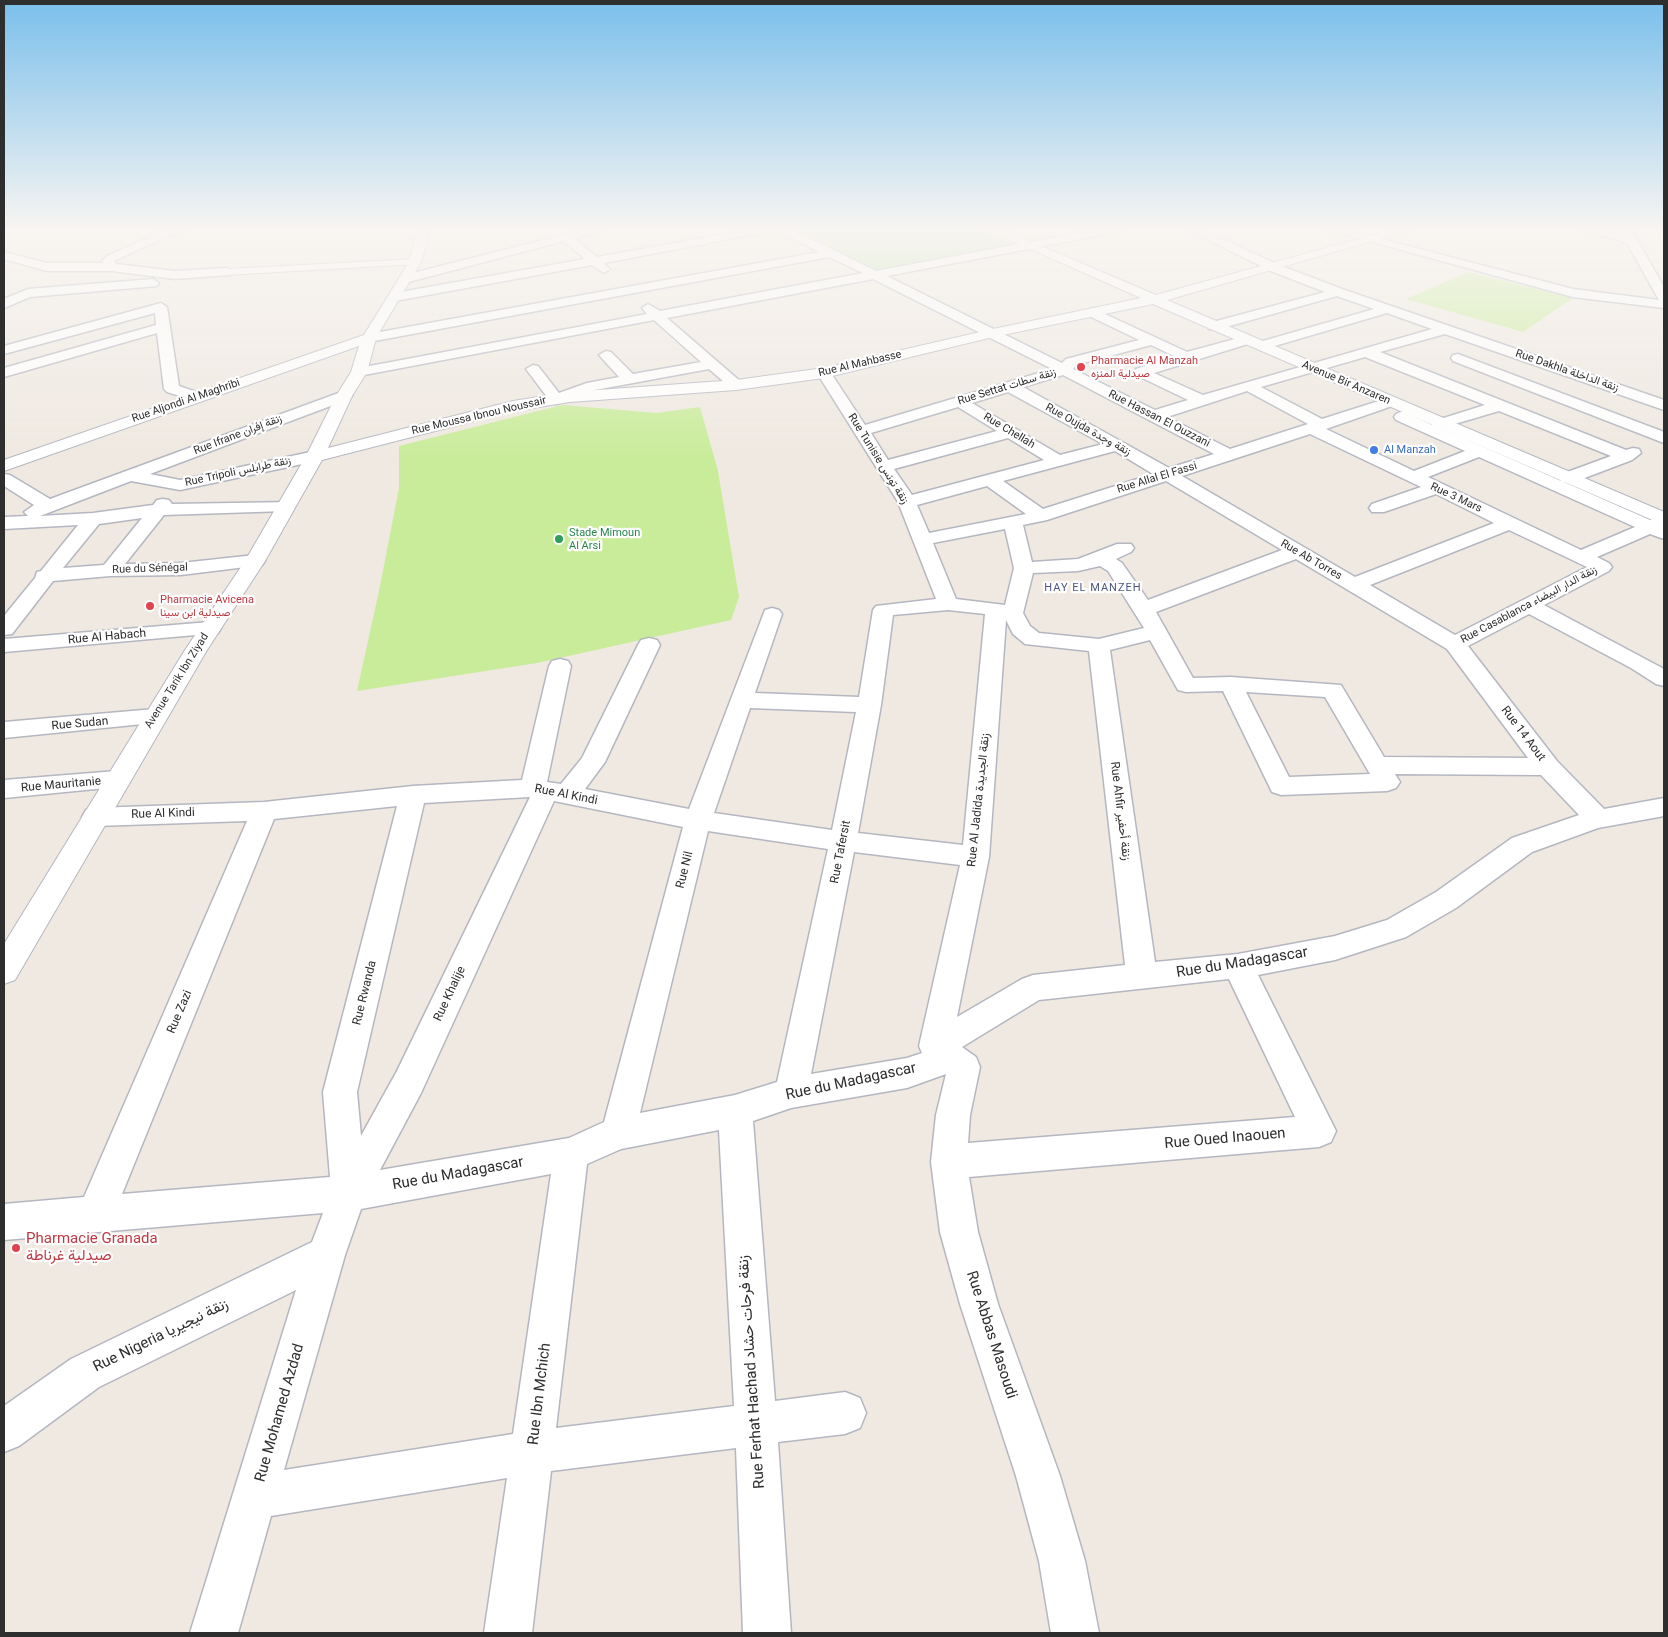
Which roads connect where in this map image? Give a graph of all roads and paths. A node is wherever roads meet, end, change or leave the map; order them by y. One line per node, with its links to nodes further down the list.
1 (390, 305): 18 (street, Avenue Tarik Ibn Ziyad)
2 (545, 305): 18 (street)
3 (645, 305): 13 (street)
4 (713, 305): 13 (street)
5 (936, 305): 17 (street, Rue Hassan El Ouzzani)
6 (1126, 305): 12 (street, Rue Al Mahbasse)
7 (1166, 305): 14 (street, Avenue Bir Anzaren)
8 (1289, 305): 14 (street)
9 (1377, 305): 11 (street, Rue Dakhla زنقة الداخلة)
10 (161, 307): 15 (street); 23 (street)
11 (1387, 309): 16 (street, Rue Dakhla زنقة الداخلة); 21 (street)
12 (1092, 312): 17 (street, Rue Al Mahbasse); 20 (street)
13 (657, 316): 28 (street); 32 (street)
14 (1214, 326): 19 (street, Avenue Bir Anzaren)
15 (164, 327): 34 (street); 41 (street)
16 (1446, 329): 22 (street, Rue Dakhla زنقة الداخلة); 24 (street)
17 (992, 333): 31 (street, Rue Hassan El Ouzzani); 35 (street, Rue Al Mahbasse)
18 (369, 338): 32 (street, Avenue Tarik Ibn Ziyad); 41 (street, Rue Aljondi Al Maghribi)
19 (1246, 340): 21 (street, Avenue Bir Anzaren); 26 (street)
20 (1151, 342): 26 (street); 31 (street, Rue Settat زنقة سطات)
21 (1261, 346): 29 (street, Avenue Bir Anzaren)
22 (1494, 346): 27 (street); 47 (street, Rue Dakhla زنقة الداخلة)
23 (4, 350)
24 (1366, 352): 29 (street); 33 (street)
25 (606, 355): 36 (street)
26 (1186, 357): 43 (street)
27 (1458, 358): 33 (street); 44 (street)
28 (712, 364): 36 (street); 37 (street)
29 (1311, 368): 39 (street); 46 (street, Avenue Bir Anzaren)
30 (533, 369): 42 (street)
31 (1064, 370): 38 (street, Rue Settat زنقة سطات); 50 (street, Rue Hassan El Ouzzani)
32 (359, 372): 40 (street, Avenue Tarik Ibn Ziyad)
33 (1417, 372): 48 (street)
34 (4, 373)
35 (824, 373): 37 (street, Rue Al Mahbasse); 54 (street, Rue Tunisie زنقة تونس)
36 (631, 380): 42 (street)
37 (736, 385): 42 (street, Rue Moussa Ibnou Noussair)
38 (1009, 386): 45 (street, Rue Settat زنقة سطات); 57 (street, Rue Oujda زنقة وجدة)
39 (1248, 386): 43 (street); 53 (street, Rue 3 Mars)
40 (344, 396): 60 (street, Avenue Tarik Ibn Ziyad); 65 (street, Rue Ifrane زنقة إفران)
41 (197, 398): 63 (street, Rue Aljondi Al Maghribi)
42 (556, 400): 60 (street, Rue Moussa Ibnou Noussair)
43 (1200, 400): 50 (street)
44 (1564, 400): 51 (street); 56 (street)
45 (959, 401): 54 (street, Rue Settat زنقة سطات); 55 (street, Rue Chellah)
46 (1390, 402): 49 (street, Avenue Bir Anzaren); 53 (street, Rue Allal El Fassi)
47 (1664, 405)
48 (1501, 406): 51 (street); 52 (street)
49 (1412, 412): 52 (street, Avenue Bir Anzaren); 58 (street)
50 (1153, 416): 59 (street, Rue Hassan El Ouzzani)
51 (1525, 416): 61 (street)
52 (1440, 424): 68 (street, Avenue Bir Anzaren)
53 (1316, 426): 59 (street, Rue Allal El Fassi); 67 (street, Rue 3 Mars)
54 (862, 431): 64 (street, Rue Tunisie زنقة تونس)
55 (1010, 432): 62 (street, Rue Chellah); 64 (street)
56 (1664, 439): 61 (street)
57 (1117, 445): 62 (street); 66 (street, Rue Oujda زنقة وجدة)
58 (1478, 452): 67 (street); 83 (street)
59 (1228, 455): 66 (street, Rue Allal El Fassi)
60 (315, 456): 71 (street, Rue Tripoli زنقة طرابلس); 75 (street, Avenue Tarik Ibn Ziyad)
61 (1626, 456): 68 (street)
62 (1058, 461): 70 (street)
63 (4, 466)
64 (884, 466): 73 (street, Rue Tunisie زنقة تونس)
65 (132, 476): 71 (street, Rue Tripoli زنقة طرابلس); 74 (street, Rue Ifrane زنقة إفران)
66 (1166, 476): 78 (street, Rue Allal El Fassi); 86 (street, Rue Ab Torres)
67 (1413, 477): 72 (street, Rue 3 Mars)
68 (1568, 478): 83 (street, Avenue Bir Anzaren)
69 (4, 479): 74 (street)
70 (989, 480): 73 (street); 78 (street)
71 (180, 485): 77 (street)
72 (1436, 488): 76 (street); 82 (street, Rue 3 Mars)
73 (907, 502): 84 (street, Rue Tunisie زنقة تونس)
74 (48, 506): 81 (street, Rue Ifrane زنقة إفران)
75 (286, 506): 77 (street); 89 (street, Avenue Tarik Ibn Ziyad)
76 (1378, 508)
77 (157, 510): 79 (street); 92 (street)
78 (1041, 516): 80 (street, Rue Allal El Fassi)
79 (93, 519): 81 (street); 93 (street)
80 (1013, 522): 84 (street, Rue Allal El Fassi); 91 (street)
81 (4, 523)
82 (1510, 523): 87 (street, Rue 3 Mars); 94 (street)
83 (1661, 525): 87 (street)
84 (921, 540): 95 (street, Rue Tunisie زنقة تونس)
85 (1124, 548): 88 (street)
86 (1296, 552): 94 (street, Rue Ab Torres); 97 (street)
87 (1581, 557): 90 (street, Rue 3 Mars)
88 (1100, 558): 91 (street); 97 (street)
89 (255, 561): 92 (street, Rue du Sénégal); 102 (street, Avenue Tarik Ibn Ziyad)
90 (1602, 567): 96 (street, Rue Casablanca زنقة الدار البيضاء)
91 (1024, 568): 99 (street, Rue Al Jadida زنقة الجديدة)
92 (110, 570): 93 (street, Rue du Sénégal)
93 (44, 576): 101 (street)
94 (1355, 584): 104 (street, Rue Ab Torres)
95 (948, 604): 98 (street); 99 (street)
96 (1530, 606): 104 (street, Rue Casablanca زنقة الدار البيضاء); 109 (street)
97 (1144, 609): 103 (street)
98 (883, 610): 112 (street, Rue Tafersit)
99 (1005, 612): 107 (street); 127 (street, Rue Al Jadida زنقة الجديدة)
100 (772, 614): 111 (street, Rue Nil)
101 (4, 628)
102 (210, 628): 106 (street, Rue Al Habach); 113 (street, Avenue Tarik Ibn Ziyad)
103 (1156, 632): 107 (street); 110 (street)
104 (1456, 644): 116 (street, Rue 14 Aout)
105 (649, 645): 119 (street)
106 (4, 646)
107 (1099, 646): 130 (street, Rue Ahfir زنقة أحفير)
108 (560, 666): 119 (street)
109 (1664, 679)
110 (1231, 684): 115 (street); 115 (street)
111 (741, 700): 112 (street); 125 (street, Rue Nil)
112 (869, 705): 126 (street, Rue Tafersit)
113 (155, 717): 114 (street, Rue Sudan); 117 (street, Avenue Tarik Ibn Ziyad)
114 (4, 730)
115 (1376, 765): 116 (street)
116 (1548, 767): 124 (street, Rue 14 Aout)
117 (117, 780): 118 (street, Rue Mauritanie); 123 (street, Avenue Tarik Ibn Ziyad)
118 (4, 789)
119 (548, 792): 120 (street, Rue Al Kindi); 125 (street, Rue Al Kindi); 137 (street, Rue Khalije)
120 (413, 795): 122 (street, Rue Al Kindi); 137 (street, Rue Rwanda)
121 (1664, 807): 124 (street, Rue du Madagascar)
122 (264, 811): 123 (street, Rue Al Kindi); 138 (street, Rue Zazi)
123 (95, 817): 129 (street, Avenue Tarik Ibn Ziyad)
124 (1598, 819): 128 (street, Rue du Madagascar)
125 (698, 820): 126 (street, Rue Al Kindi); 134 (street, Rue Nil)
126 (843, 842): 127 (street, Rue Al Kindi); 132 (street, Rue Tafersit)
127 (975, 857): 131 (street, Rue Al Jadida زنقة الجديدة)
128 (1238, 966): 130 (street, Rue du Madagascar); 136 (street, Rue Oued Inaouen)
129 (4, 971)
130 (1142, 977): 131 (street, Rue du Madagascar)
131 (935, 1046): 132 (street, Rue du Madagascar); 136 (street, Rue Abbas Masoudi)
132 (791, 1093): 133 (street, Rue du Madagascar)
133 (735, 1111): 134 (street, Rue du Madagascar); 142 (street, Rue Ferhat Hachad زنقة فرحات حشاد)
134 (618, 1133): 135 (street, Rue du Madagascar)
135 (571, 1154): 137 (street, Rue du Madagascar); 144 (street, Rue Ibn Mchich)
136 (949, 1162): 149 (street, Rue Abbas Masoudi)
137 (349, 1193): 138 (street, Rue du Madagascar); 140 (street, Rue Mohamed Azdad)
138 (96, 1213): 139 (street, Rue du Madagascar)
139 (4, 1222)
140 (326, 1256): 143 (street, Rue Nigeria زنقة نيجيريا); 145 (street, Rue Mohamed Azdad)
141 (846, 1413): 142 (street)
142 (756, 1425): 144 (street); 148 (street, Rue Ferhat Hachad زنقة فرحات حشاد)
143 (4, 1431)
144 (533, 1452): 145 (street); 147 (street, Rue Ibn Mchich)
145 (255, 1497): 146 (street, Rue Mohamed Azdad)
146 (214, 1633)
147 (508, 1633)
148 (767, 1633)
149 (1075, 1633)

